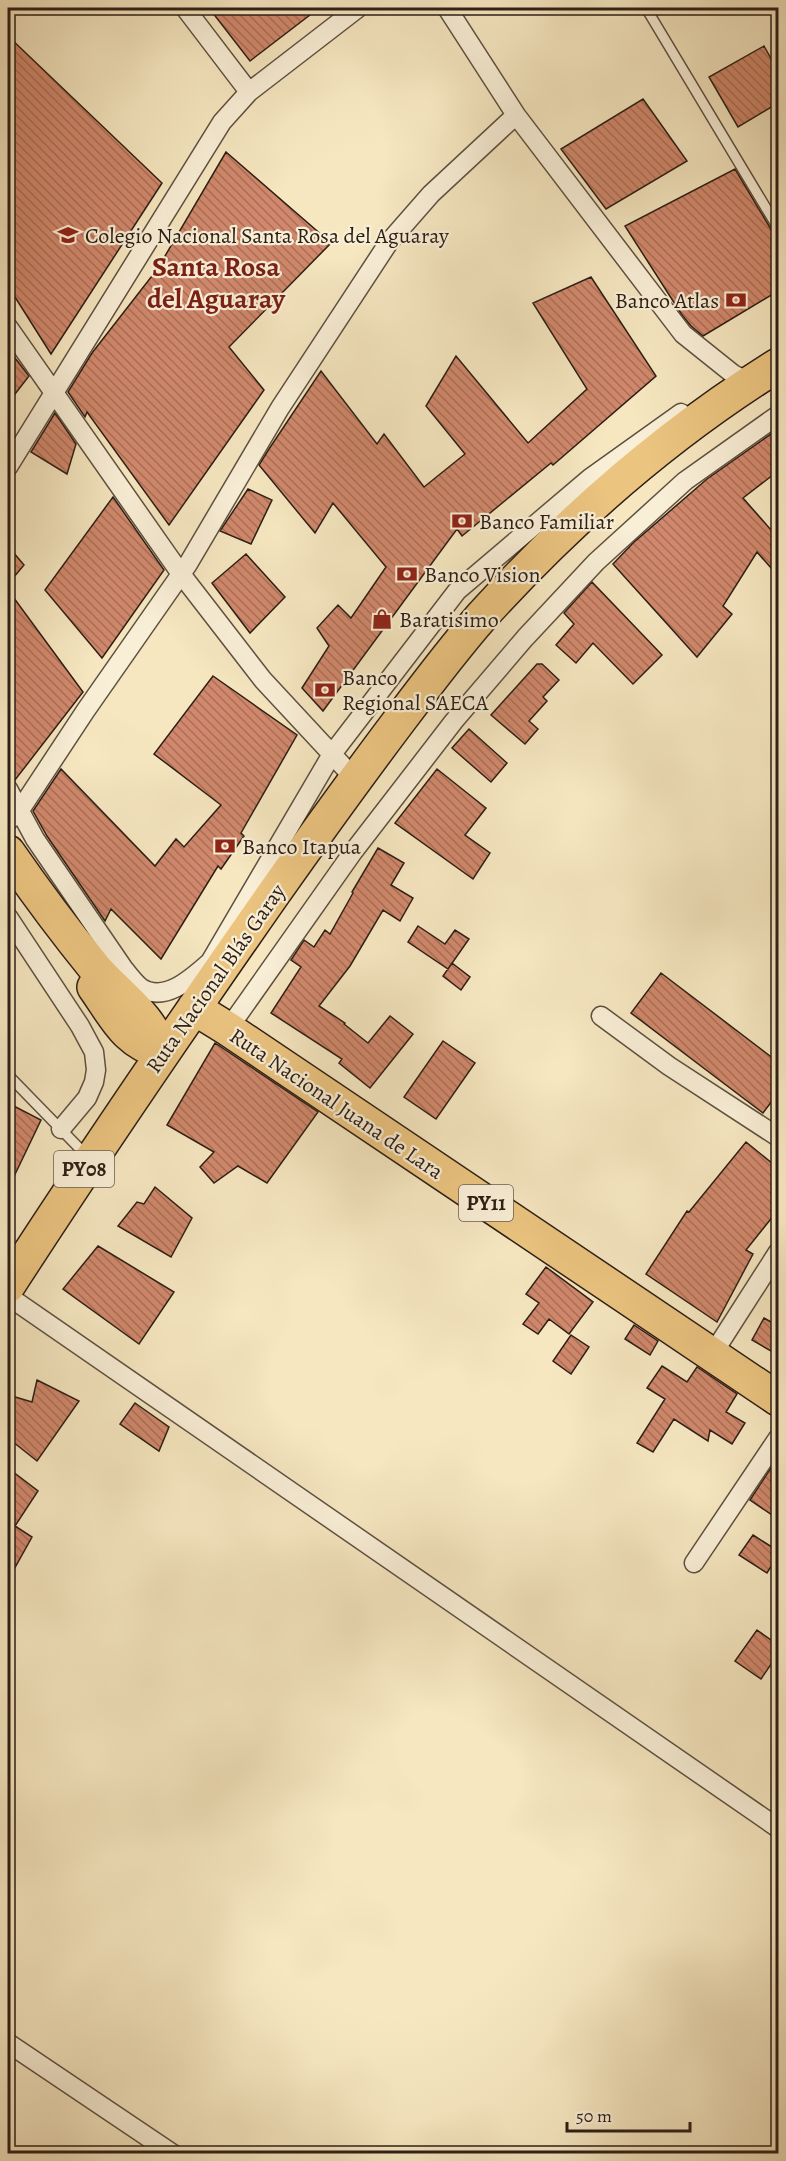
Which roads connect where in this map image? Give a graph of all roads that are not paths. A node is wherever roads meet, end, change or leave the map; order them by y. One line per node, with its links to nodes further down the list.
1 (185, 8): 5 (street)
2 (358, 8): 5 (street)
3 (447, 8): 6 (street)
4 (646, 8): 7 (lane)
5 (249, 92): 11 (street)
6 (516, 115): 10 (street); 14 (street)
7 (778, 228)
8 (8, 327): 11 (street)
9 (778, 365): 10 (highway, Ruta Nacional Blás Garay / PY08)
10 (742, 378): 15 (street); 16 (highway, Ruta Nacional Blás Garay / PY08)
11 (53, 391): 13 (street); 14 (street)
12 (778, 415): 25 (street)
13 (8, 467)
14 (182, 574): 15 (street); 18 (street)
15 (332, 754): 16 (street); 18 (street)
16 (355, 779): 21 (highway, Ruta Nacional Blás Garay / PY08)
17 (8, 789): 18 (street)
18 (14, 815)
19 (13, 859): 23 (highway)
20 (8, 917): 29 (street)
21 (219, 972): 22 (highway, Ruta Nacional Blás Garay / PY08); 23 (highway)
22 (194, 1008): 25 (highway, Ruta Nacional Juana de Lara / PY11); 26 (highway, Ruta Nacional Blás Garay / PY08)
23 (121, 1010): 26 (highway); 28 (highway)
24 (602, 1016): 30 (street)
25 (228, 1029): 35 (highway, Ruta Nacional Juana de Lara / PY11)
26 (163, 1053): 28 (highway, Ruta Nacional Blás Garay / PY08)
27 (8, 1075): 29 (lane)
28 (125, 1108): 31 (highway, Ruta Nacional Blás Garay / PY08)
29 (61, 1129): 31 (lane)
30 (778, 1137)
31 (90, 1159): 33 (highway, Ruta Nacional Blás Garay / PY08)
32 (778, 1252): 35 (street)
33 (8, 1286)
34 (8, 1296): 39 (street)
35 (712, 1355): 36 (highway, Ruta Nacional Juana de Lara / PY11)
36 (778, 1399)
37 (778, 1438): 38 (street)
38 (694, 1563)
39 (778, 1828)
40 (8, 2043): 41 (street)
41 (172, 2154)

